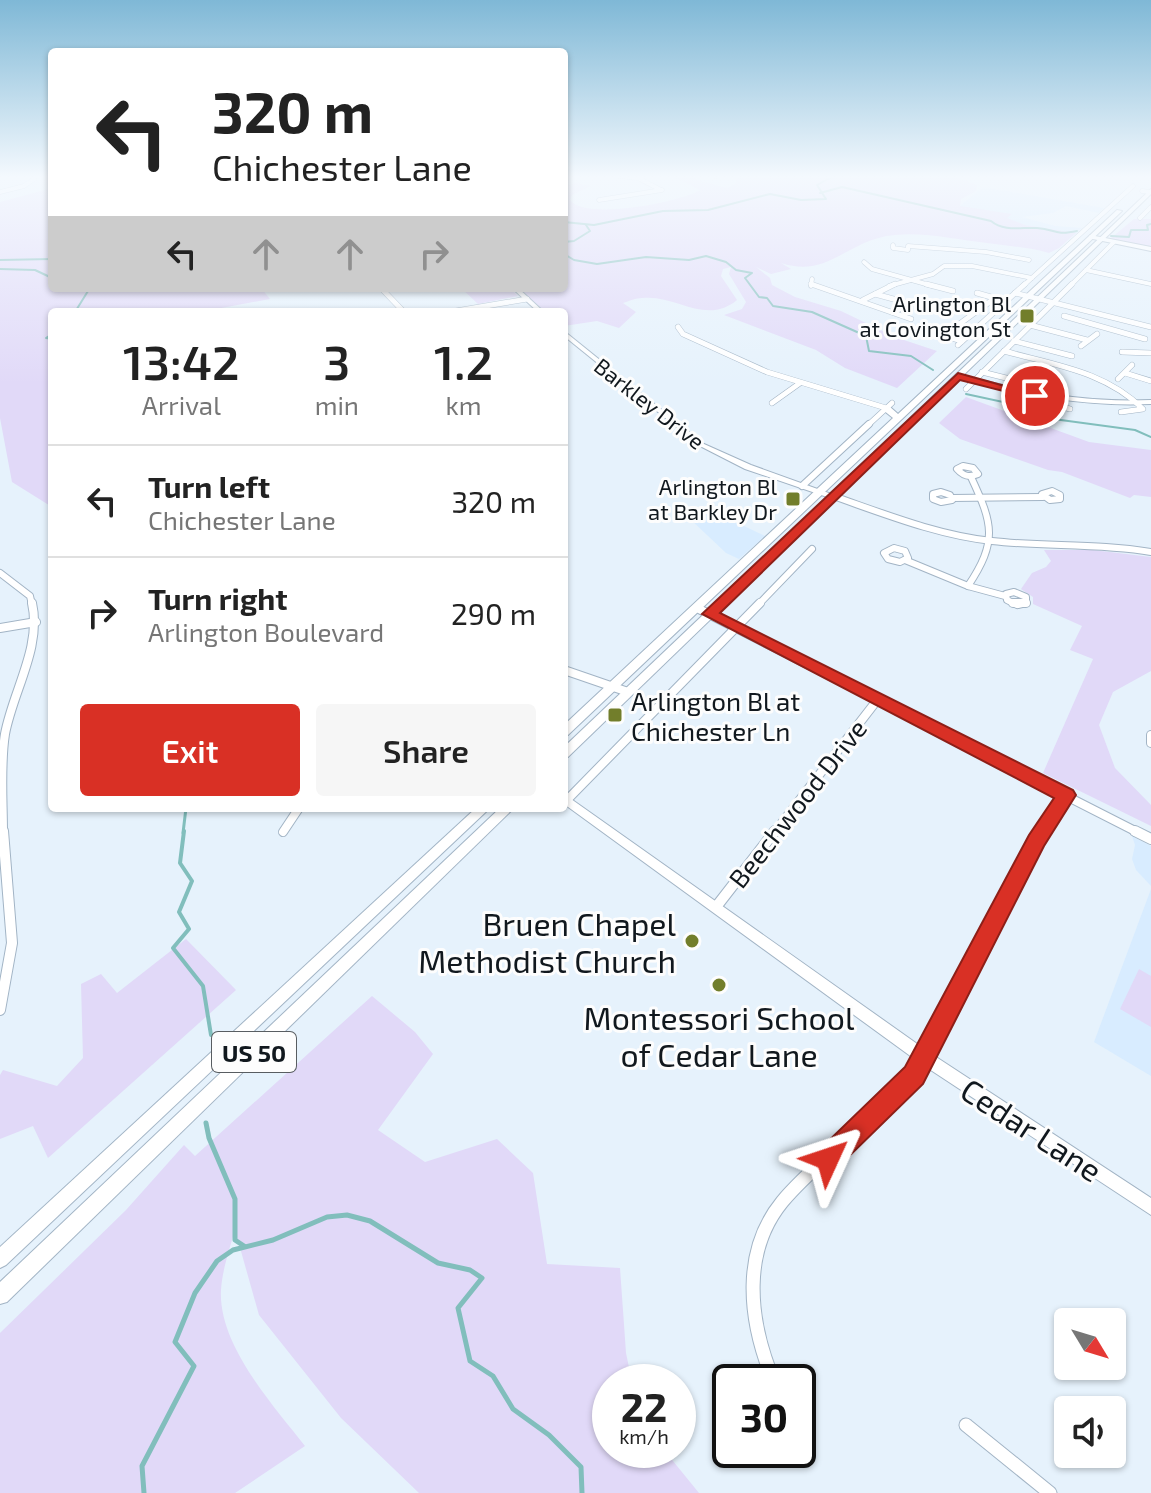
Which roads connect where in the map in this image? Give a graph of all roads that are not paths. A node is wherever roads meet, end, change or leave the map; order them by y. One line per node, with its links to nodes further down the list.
1 (893, 245): 7 (street)
2 (1068, 245): 12 (street)
3 (1088, 245): 23 (main road)
4 (1111, 245): 11 (street)
5 (1128, 245): 6 (main road)
6 (1151, 249)
7 (970, 251): 8 (street); 10 (street)
8 (1029, 260)
9 (864, 262): 14 (street)
10 (972, 266): 12 (street); 14 (street)
11 (1086, 270): 15 (street); 27 (street)
12 (1032, 278): 20 (street)
13 (812, 279): 25 (street)
14 (909, 279): 16 (street); 21 (street)
15 (1151, 284)
16 (953, 291)
17 (385, 292): 28 (street)
18 (519, 292): 24 (street)
19 (977, 293): 22 (street)
20 (1015, 293): 23 (street); 26 (street)
21 (875, 294): 25 (street); 31 (street)
22 (995, 298): 26 (street); 41 (street)
23 (1034, 298): 27 (street); 53 (main road); 68 (main road)
24 (527, 299): 29 (street); 30 (street)
25 (863, 300): 31 (street)
26 (1006, 301): 41 (street)
27 (1054, 302): 33 (street); 35 (street)
28 (400, 308)
29 (474, 308)
30 (537, 308)
31 (895, 312): 34 (street)
32 (1064, 316): 39 (street)
33 (1112, 317): 37 (street); 39 (street)
34 (911, 319)
35 (1030, 325): 43 (street); 44 (street)
36 (678, 327): 59 (street)
37 (1151, 327)
38 (921, 329): 41 (street)
39 (1099, 329): 42 (street); 43 (street)
40 (568, 336): 70 (street, Barkley Drive)
41 (943, 336)
42 (1145, 339)
43 (1087, 340): 48 (street)
44 (1014, 341): 45 (street); 48 (street)
45 (1004, 351): 51 (street); 64 (street)
46 (1122, 352): 47 (street)
47 (1151, 353)
48 (1072, 356): 49 (street)
49 (1067, 363)
50 (1132, 365): 52 (street)
51 (982, 372): 55 (street); 57 (street)
52 (1125, 373): 56 (street); 58 (street)
53 (958, 376): 57 (street); 72 (main road)
54 (1043, 376): 61 (street)
55 (1006, 378)
56 (1118, 379)
57 (975, 381): 60 (street); 61 (street)
58 (1151, 381)
59 (800, 383): 63 (street); 65 (street)
60 (966, 389)
61 (1052, 398): 64 (street); 66 (street)
62 (1151, 402): 64 (street)
63 (772, 403)
64 (1136, 403): 67 (street)
65 (889, 405): 68 (main road); 70 (street)
66 (1070, 409)
67 (1121, 412)
68 (898, 418): 71 (main road)
69 (971, 477): 75 (street)
70 (802, 486): 71 (street, Barkley Drive)
71 (820, 492): 72 (street, Barkley Drive); 83 (main road)
72 (833, 496): 76 (street); 84 (main road)
73 (1043, 497): 75 (street)
74 (952, 498): 75 (street)
75 (981, 498): 76 (street)
76 (991, 541): 78 (street); 81 (street)
77 (812, 549): 87 (street)
78 (1151, 552)
79 (905, 560): 81 (street)
80 (0, 573): 85 (street)
81 (968, 586): 82 (street)
82 (1005, 596)
83 (697, 608): 84 (street); 89 (main road)
84 (710, 614): 87 (street); 90 (main road)
85 (36, 622): 86 (street); 93 (street)
86 (0, 628)
87 (736, 628): 91 (street); 98 (street)
88 (568, 671): 89 (street)
89 (614, 685): 90 (street); 92 (main road)
90 (628, 692): 96 (main road)
91 (878, 699): 97 (street); 105 (street, Beechwood Drive)
92 (568, 728)
93 (3, 729): 106 (street)
94 (1151, 735): 95 (street)
95 (1151, 743)
96 (568, 750)
97 (1066, 795): 104 (street); 108 (street)
98 (568, 796)
99 (568, 801): 105 (main road, Cedar Lane)
100 (296, 812): 103 (street)
101 (480, 812): 110 (main road, US 50)
102 (504, 812): 111 (main road, US 50)
103 (283, 832)
104 (1151, 839)
105 (716, 907): 108 (main road, Cedar Lane)
106 (3, 974): 107 (street)
107 (0, 1010)
108 (925, 1058): 109 (main road, Cedar Lane); 112 (street)
109 (1151, 1207)
110 (0, 1259)
111 (0, 1295)
112 (767, 1364)
113 (966, 1425): 114 (street)
114 (1050, 1493)

